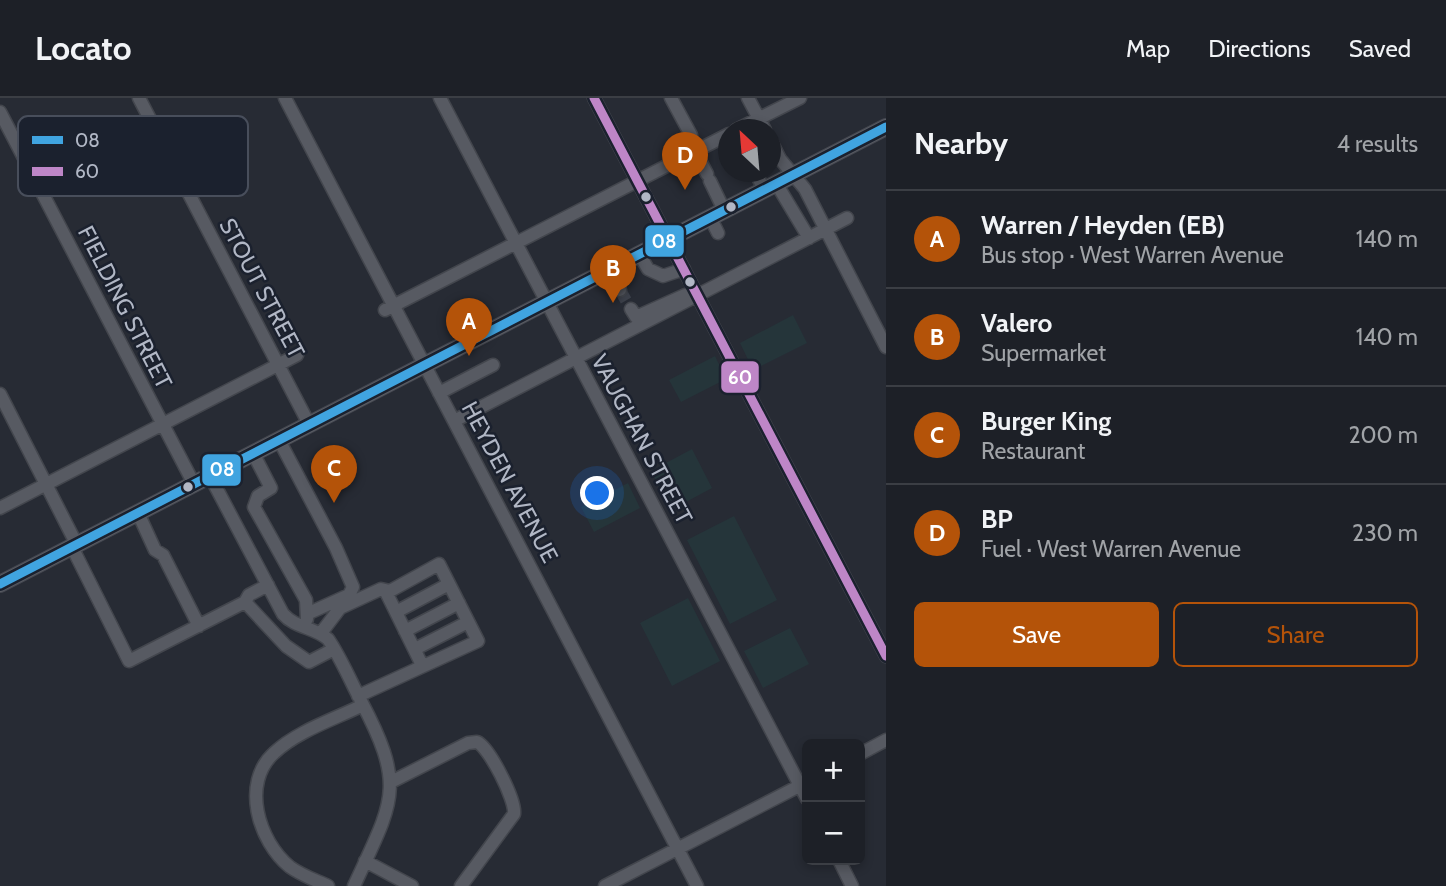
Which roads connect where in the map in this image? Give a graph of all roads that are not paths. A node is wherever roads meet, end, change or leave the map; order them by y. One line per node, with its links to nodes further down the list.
1 (139, 98): 9 (street, STOUT STREET)
2 (285, 98): 40 (street, HEYDEN AVENUE)
3 (440, 98): 31 (street, VAUGHAN STREET)
4 (594, 98): 19 (street)
5 (671, 98): 13 (street)
6 (748, 98): 10 (street)
7 (800, 98): 11 (street)
8 (0, 112): 15 (street, FIELDING STREET)
9 (148, 116)
10 (759, 119)
11 (769, 119)
12 (886, 127): 18 (main road)
13 (691, 135)
14 (718, 140): 16 (street)
15 (18, 147)
16 (695, 151): 19 (street); 25 (street)
17 (781, 156): 18 (street)
18 (793, 175): 21 (main road); 27 (street)
19 (638, 181): 29 (street); 31 (street)
20 (766, 182): 21 (street)
21 (770, 186): 24 (street); 25 (main road)
22 (44, 196): 53 (street, FIELDING STREET)
23 (190, 196): 45 (street, STOUT STREET)
24 (787, 201): 30 (street); 30 (street)
25 (717, 214): 28 (street); 29 (main road)
26 (847, 218): 27 (street)
27 (825, 230): 30 (street); 42 (street)
28 (718, 233)
29 (668, 239): 32 (main road); 33 (street)
30 (806, 241): 37 (street)
31 (516, 244): 39 (street, VAUGHAN STREET); 40 (street)
32 (639, 254): 34 (main road); 35 (street)
33 (684, 269): 35 (street); 37 (street)
34 (602, 273): 36 (street); 39 (main road)
35 (663, 276): 38 (street)
36 (620, 290)
37 (696, 293): 38 (street); 44 (street); 77 (street)
38 (674, 299): 41 (street)
39 (546, 302): 44 (street, VAUGHAN STREET); 46 (main road)
40 (389, 308): 46 (street, HEYDEN AVENUE)
41 (631, 309)
42 (886, 347)
43 (297, 355): 45 (street)
44 (576, 358): 51 (street); 82 (street, VAUGHAN STREET)
45 (279, 365): 52 (street, STOUT STREET); 53 (street)
46 (424, 365): 48 (street, HEYDEN AVENUE); 52 (main road)
47 (493, 365): 48 (street)
48 (439, 393): 51 (street, HEYDEN AVENUE)
49 (0, 394): 50 (street)
50 (5, 413): 57 (street)
51 (454, 421): 85 (street, HEYDEN AVENUE)
52 (309, 424): 54 (main road)
53 (163, 425): 57 (street); 58 (street, FIELDING STREET)
54 (279, 440): 55 (main road); 69 (street)
55 (253, 453): 56 (main road); 69 (street)
56 (210, 476): 58 (main road); 64 (street)
57 (46, 484): 59 (street); 61 (street)
58 (194, 484): 60 (main road)
59 (0, 508)
60 (138, 513): 61 (main road); 71 (street)
61 (74, 546): 62 (main road); 71 (street)
62 (0, 584)
63 (449, 584): 65 (street); 67 (street); 68 (street)
64 (268, 585): 66 (street); 72 (street)
65 (388, 591): 68 (street); 74 (street)
66 (245, 602): 71 (street); 75 (street)
67 (459, 603): 70 (street); 73 (street)
68 (396, 612): 73 (street)
69 (309, 613): 72 (street)
70 (468, 622): 76 (street); 78 (street)
71 (199, 626)
72 (305, 628): 74 (street)
73 (405, 631): 76 (street)
74 (321, 633): 75 (street)
75 (334, 649): 79 (street)
76 (415, 649): 78 (street)
77 (886, 656)
78 (426, 665): 79 (street)
79 (361, 700): 83 (street); 88 (street)
80 (886, 740): 81 (street)
81 (865, 751)
82 (802, 780)
83 (391, 782): 86 (street); 91 (street)
84 (802, 785): 85 (street)
85 (678, 849): 92 (street); 93 (street, HEYDEN AVENUE)
86 (365, 861): 89 (street); 90 (street)
87 (842, 865): 94 (street)
88 (328, 886)
89 (354, 886)
90 (412, 886)
91 (461, 886)
92 (605, 886)
93 (697, 886)
94 (852, 886)

